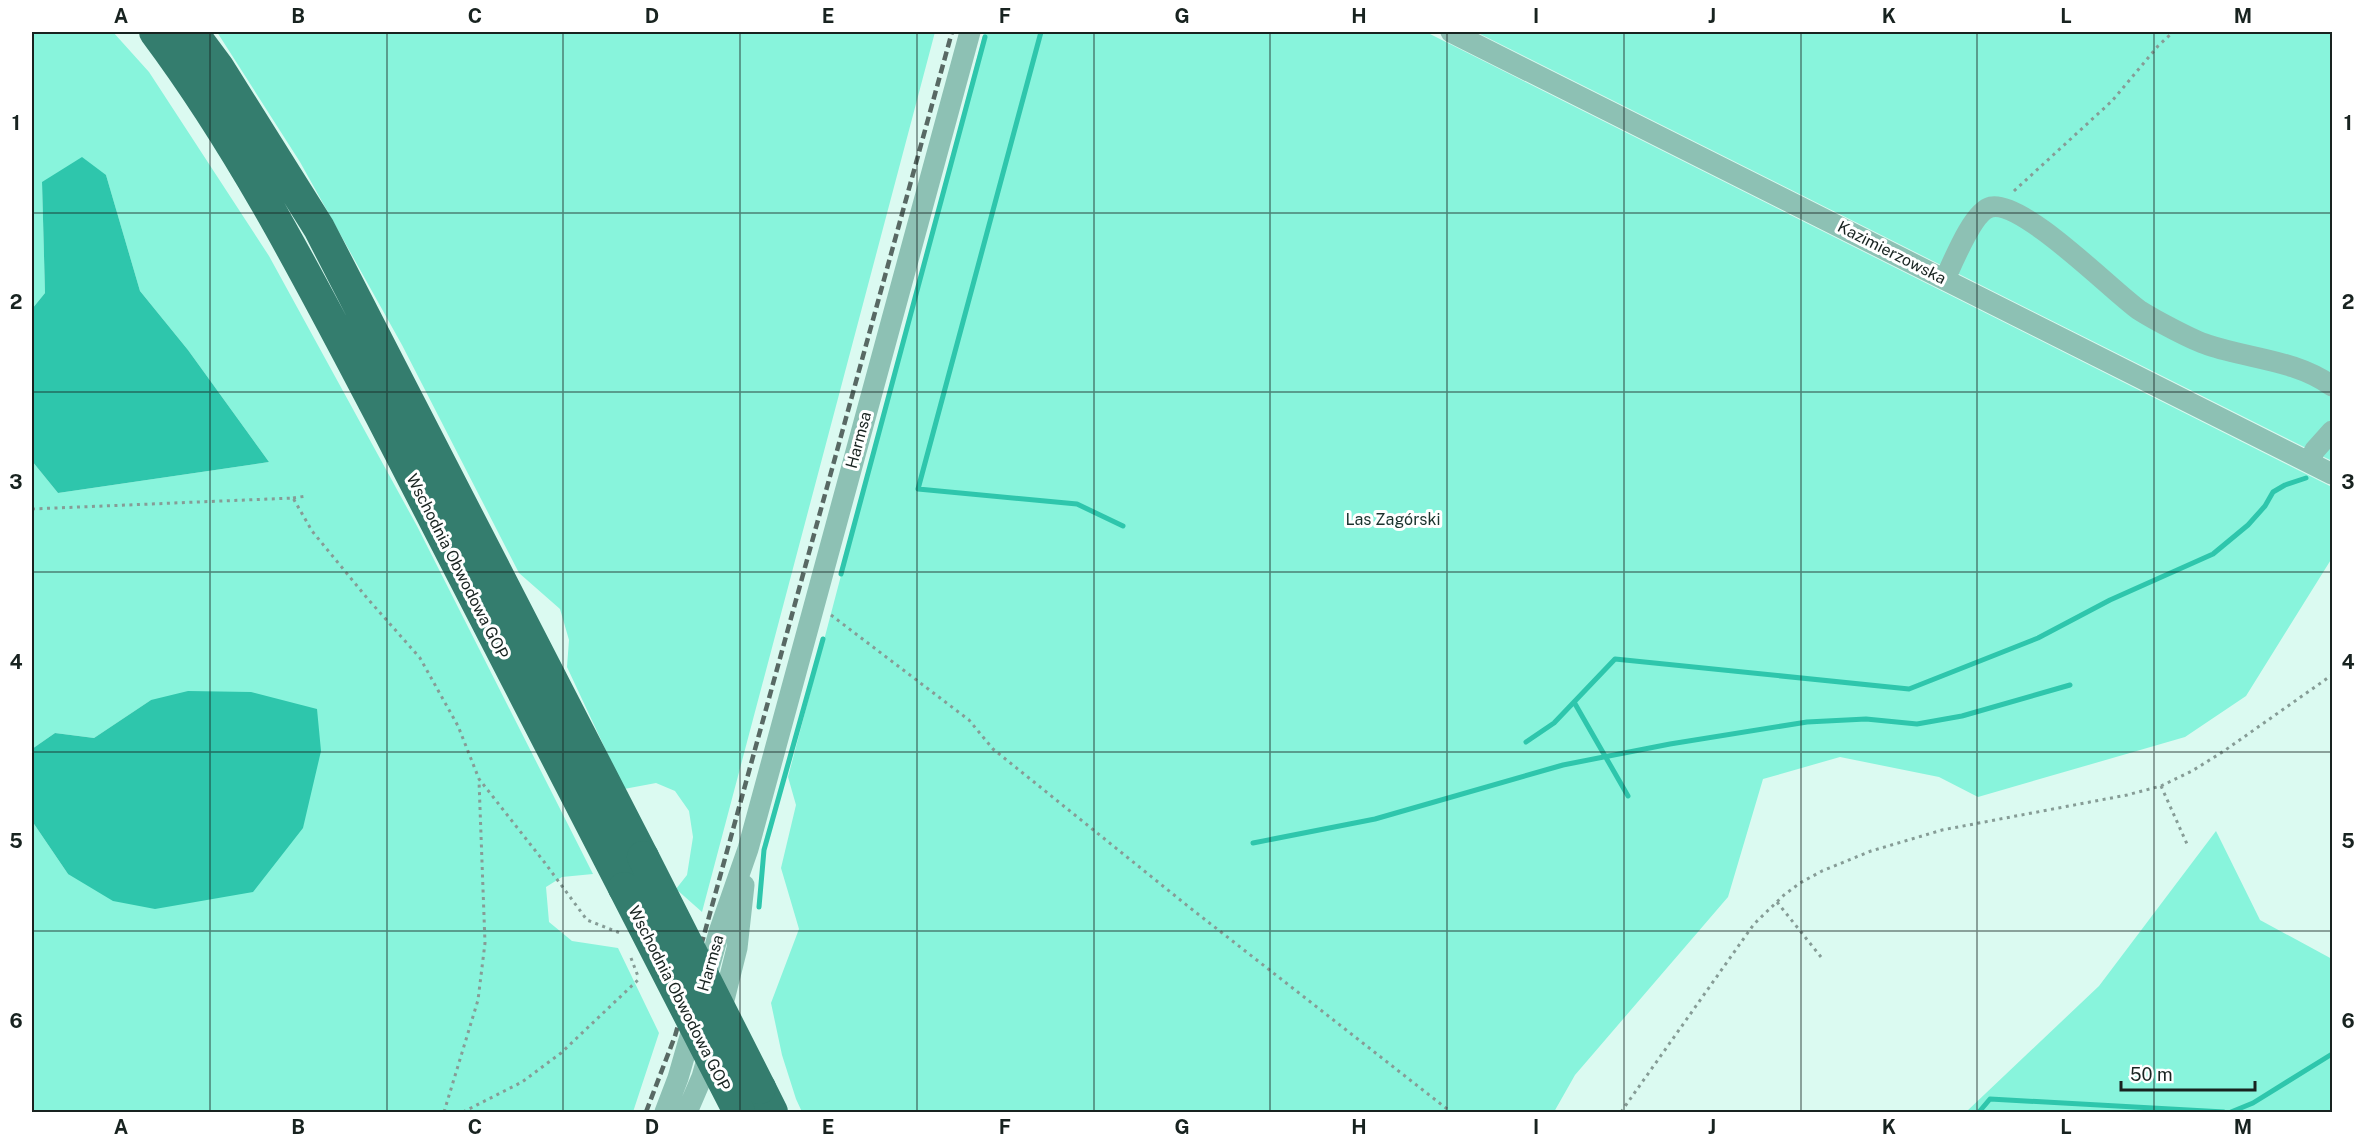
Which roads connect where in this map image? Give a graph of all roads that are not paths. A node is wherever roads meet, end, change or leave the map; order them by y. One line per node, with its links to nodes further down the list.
1 (140, 32): 6 (highway)
2 (155, 32): 6 (highway, Wschodnia Obwodowa GOP)
3 (192, 32): 13 (highway, Wschodnia Obwodowa GOP, bridge)
4 (970, 32): 12 (street, Harmsa)
5 (1451, 32): 7 (street, Kazimierzowska)
6 (183, 68): 16 (highway, Wschodnia Obwodowa GOP, bridge)
7 (1945, 279): 8 (street); 10 (street, Kazimierzowska)
8 (2332, 387)
9 (2332, 431): 10 (street)
10 (2309, 462): 11 (street, Kazimierzowska)
11 (2332, 474)
12 (748, 849): 14 (street, Harmsa); 15 (street, Harmsa)
13 (766, 1100)
14 (665, 1113)
15 (687, 1113)
16 (740, 1113)

